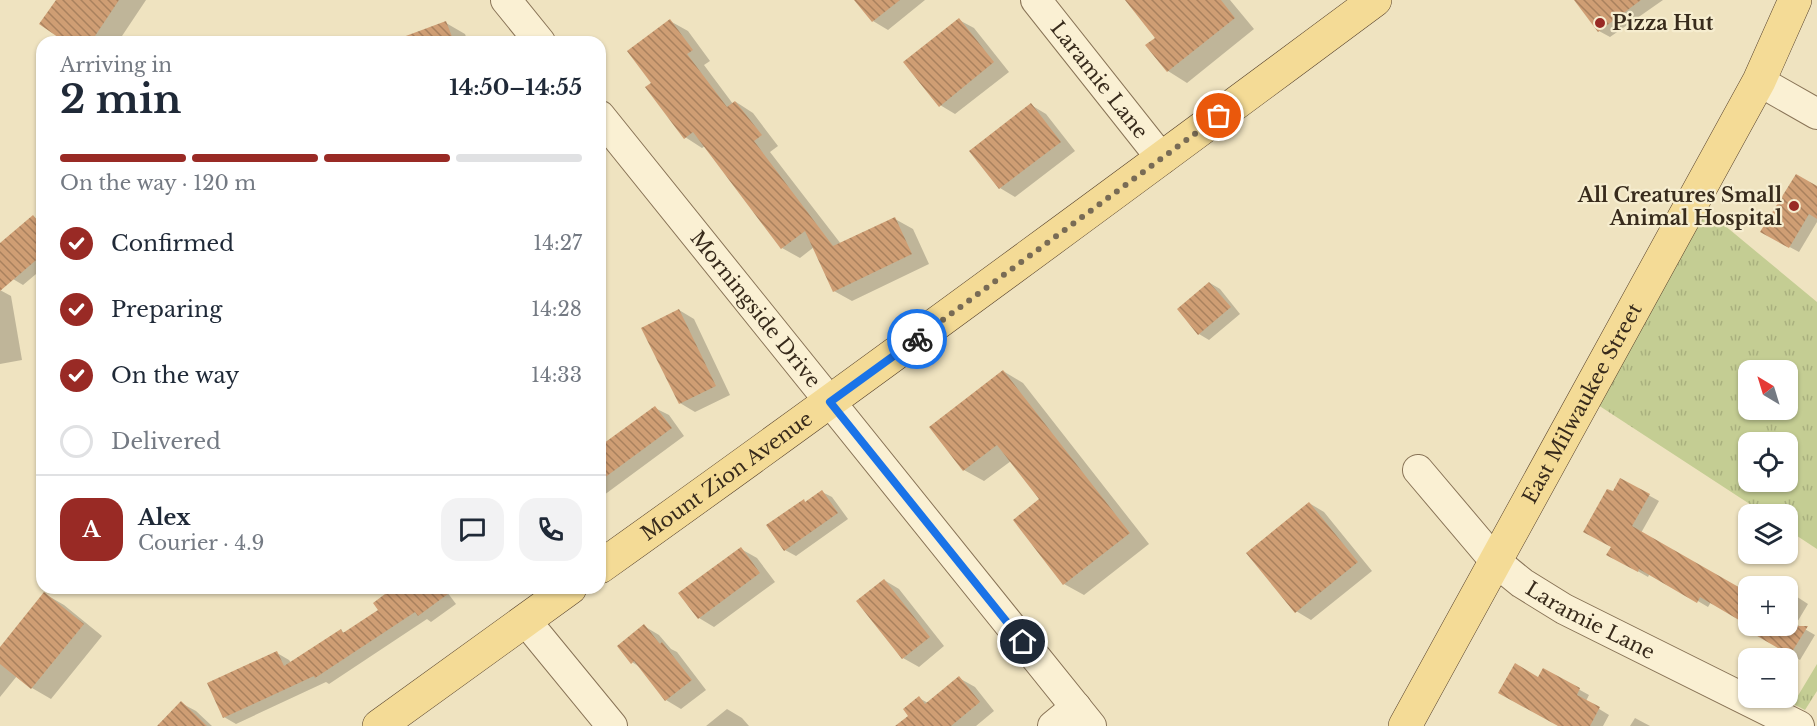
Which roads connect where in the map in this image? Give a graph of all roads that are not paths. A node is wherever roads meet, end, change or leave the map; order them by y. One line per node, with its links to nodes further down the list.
1 (506, 0): 6 (street)
2 (1036, 0): 10 (street, Laramie Lane)
3 (1375, 0): 10 (main road, Mount Zion Avenue)
4 (1795, 0): 7 (main road, East Milwaukee Street)
5 (1813, 0): 7 (main road, East Milwaukee Street)
6 (535, 36)
7 (1759, 81): 8 (street); 13 (main road, East Milwaukee Street)
8 (1817, 114)
9 (606, 123): 11 (street, Morningside Drive)
10 (1162, 159): 11 (main road, Mount Zion Avenue)
11 (830, 402): 14 (main road, Mount Zion Avenue); 17 (street, Morningside Drive)
12 (1418, 470): 13 (street, Laramie Lane)
13 (1496, 561): 18 (street, Laramie Lane); 22 (main road, East Milwaukee Street)
14 (606, 563)
15 (562, 594): 16 (main road)
16 (525, 620): 19 (main road); 20 (street)
17 (1083, 717): 21 (street)
18 (1793, 725)
19 (379, 726)
20 (612, 726)
21 (1053, 726)
22 (1405, 726)

